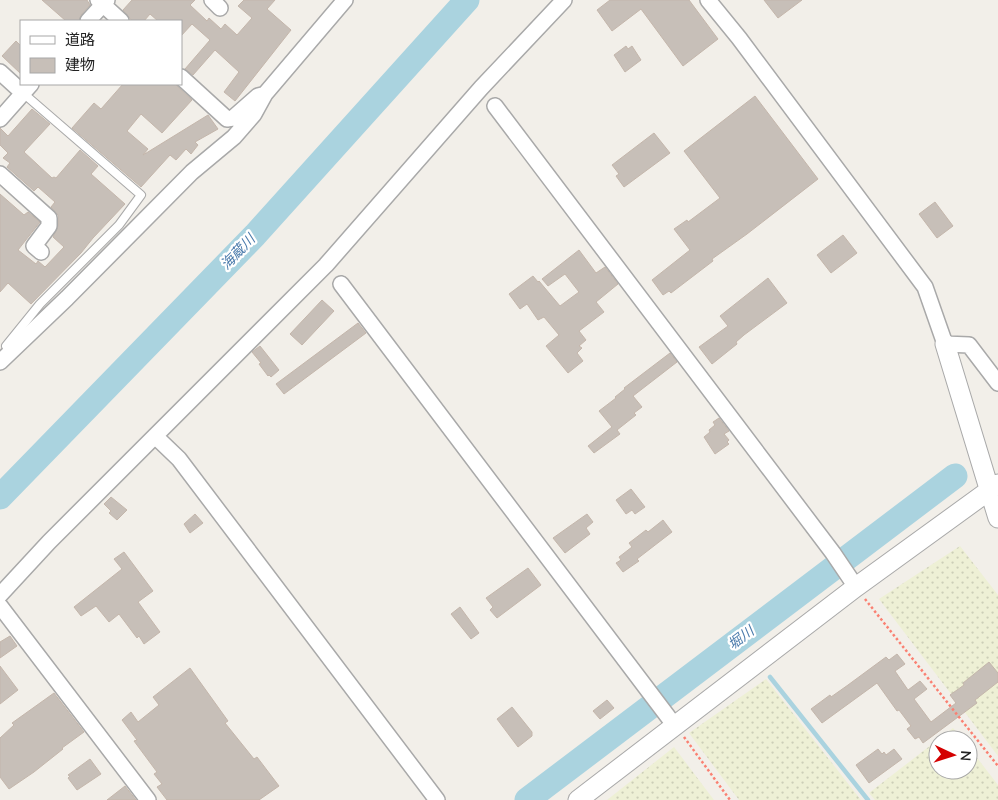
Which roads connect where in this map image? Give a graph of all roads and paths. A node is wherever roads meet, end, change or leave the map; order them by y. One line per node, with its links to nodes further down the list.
1 (345, 0): 11 (street)
2 (564, 0): 20 (street)
3 (708, 0): 17 (street)
4 (103, 2): 5 (street); 6 (street)
5 (89, 20)
6 (120, 20)
7 (0, 72): 9 (street)
8 (182, 78): 11 (street)
9 (20, 84)
10 (27, 88): 13 (street); 18 (lane)
11 (265, 94): 18 (street)
12 (495, 106): 23 (street)
13 (0, 119)
14 (0, 174): 15 (street)
15 (41, 252)
16 (341, 284): 26 (street)
17 (945, 344): 19 (street); 21 (street)
18 (6, 357)
19 (998, 383)
20 (155, 436): 24 (street); 29 (street)
21 (994, 487): 22 (street); 23 (street)
22 (998, 518)
23 (854, 583): 26 (street); 27 (path)
24 (0, 595)
25 (0, 606): 28 (street)
26 (671, 721): 30 (street); 31 (path)
27 (998, 766)
28 (148, 800)
29 (437, 800)
30 (578, 800)
31 (730, 800)

